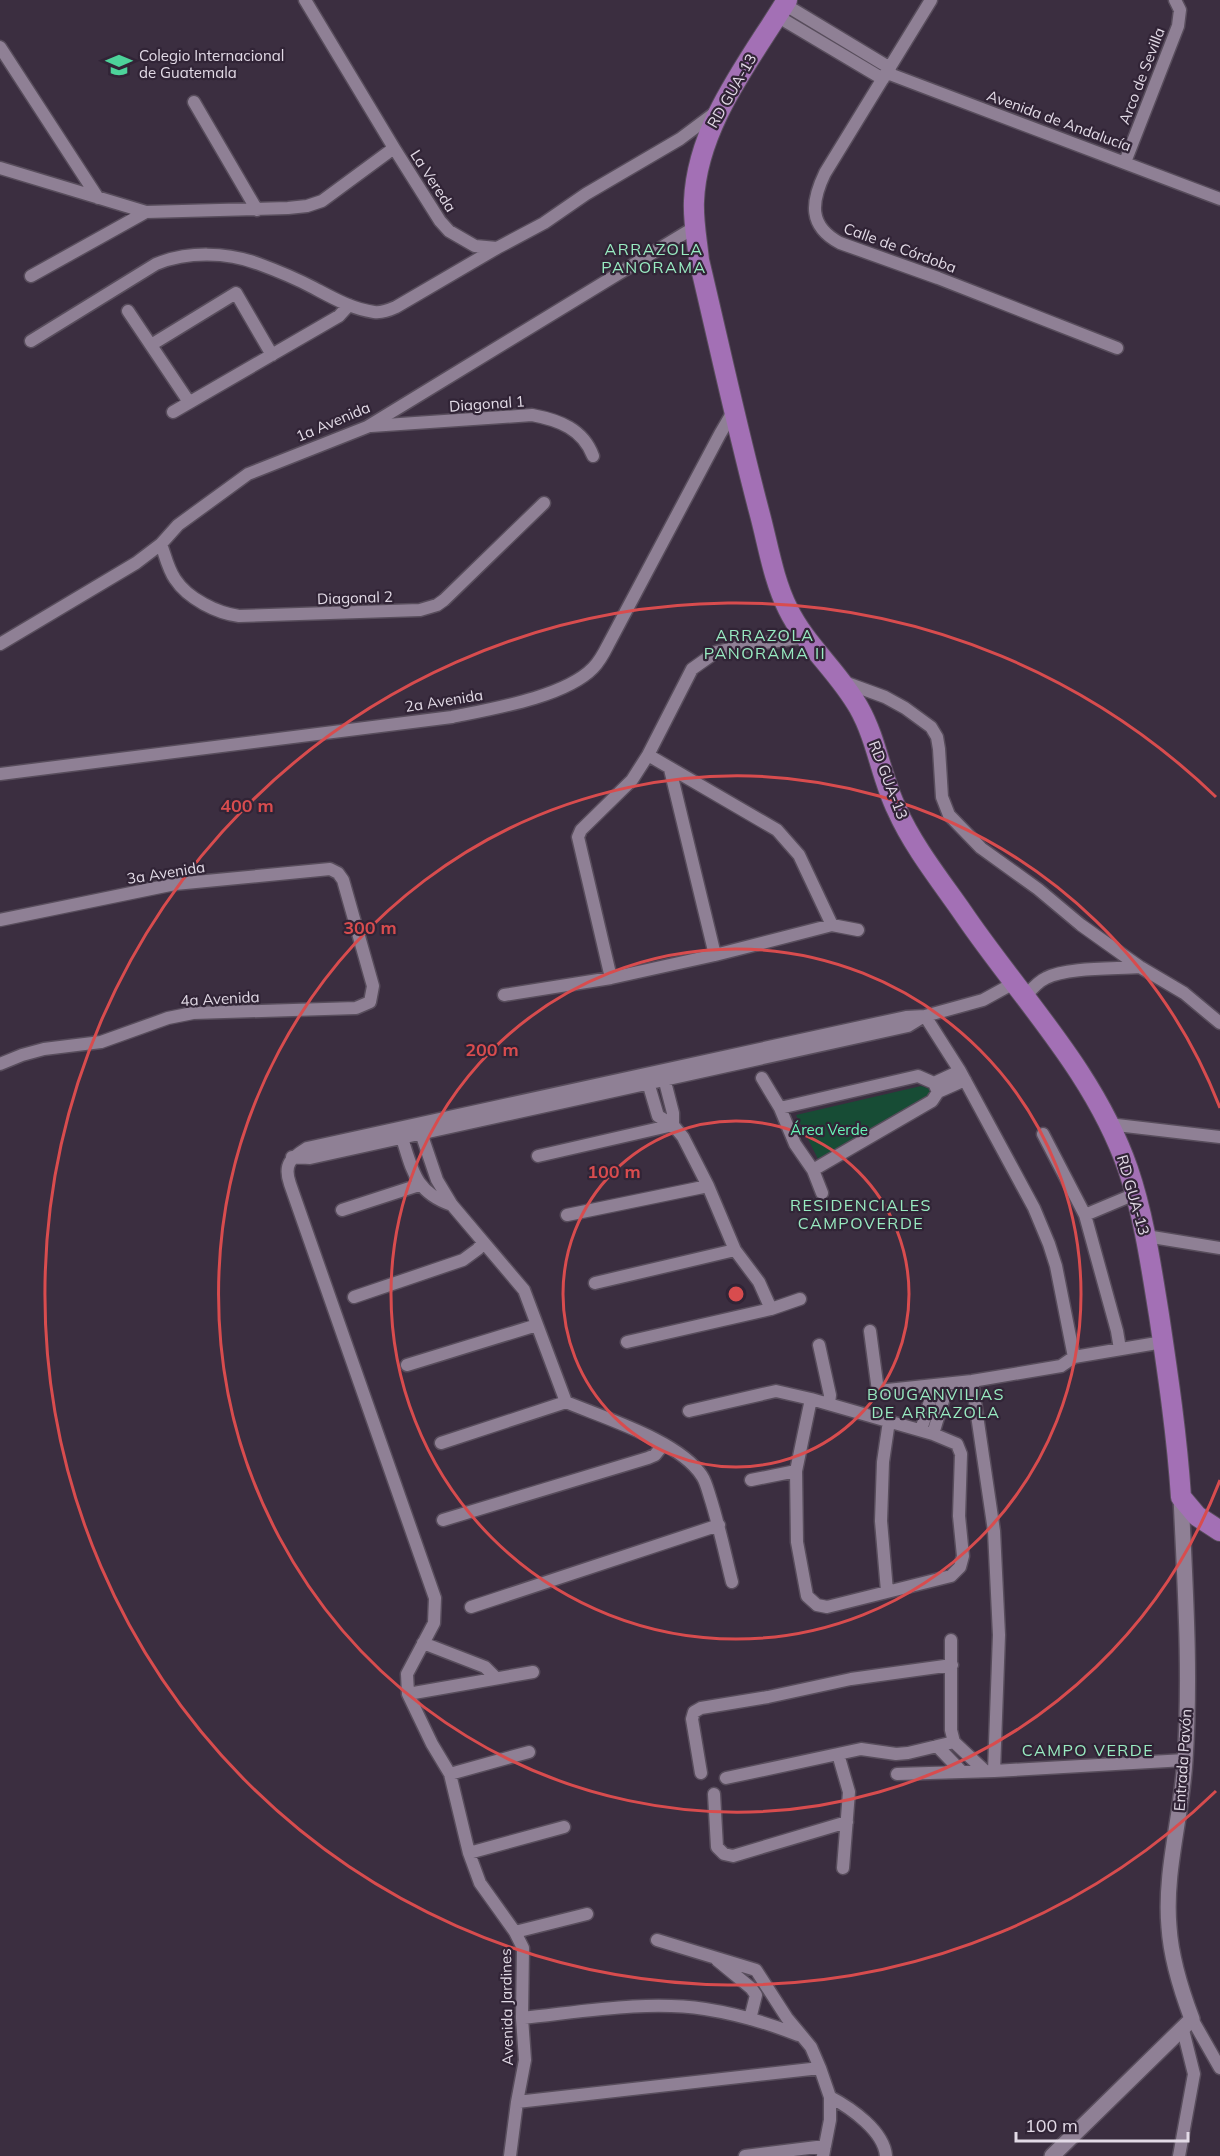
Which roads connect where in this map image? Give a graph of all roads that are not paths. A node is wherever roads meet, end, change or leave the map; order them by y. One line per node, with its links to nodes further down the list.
1 (305, 0): 9 (street, La Vereda)
2 (931, 0): 6 (street)
3 (1175, 0): 10 (street, Arco de Sevilla)
4 (783, 6): 6 (street, Avenida de Andalucía); 8 (main road, RD GUA-13)
5 (0, 47): 12 (street)
6 (887, 73): 10 (street, Avenida de Andalucía); 23 (street, Calle de Córdoba)
7 (194, 102): 14 (street)
8 (720, 109): 16 (main road, RD GUA-13); 17 (street)
9 (394, 148): 14 (street); 17 (street, La Vereda)
10 (1125, 162): 13 (street, Avenida de Andalucía)
11 (0, 168): 12 (street)
12 (98, 198): 15 (street)
13 (1220, 199)
14 (257, 210): 15 (street)
15 (146, 212): 18 (street)
16 (689, 230): 26 (main road, RD GUA-13); 28 (street, 1a Avenida)
17 (497, 248): 19 (street)
18 (31, 276)
19 (349, 305): 21 (street); 24 (street)
20 (128, 311): 22 (street)
21 (31, 341)
22 (151, 345): 24 (street); 25 (street)
23 (1117, 348)
24 (272, 355): 25 (street)
25 (189, 402): 27 (street)
26 (734, 410): 32 (main road, RD GUA-13); 37 (street, 2a Avenida)
27 (173, 412)
28 (367, 427): 29 (street, Diagonal 1); 31 (street, 1a Avenida)
29 (593, 456)
30 (544, 503): 31 (street, Diagonal 2)
31 (161, 544): 33 (street, 1a Avenida)
32 (805, 637): 34 (main road, RD GUA-13); 35 (street)
33 (2, 638)
34 (842, 681): 42 (street); 44 (main road, RD GUA-13)
35 (648, 755): 36 (street); 43 (street)
36 (670, 769): 39 (street); 41 (street)
37 (0, 774)
38 (0, 920): 46 (street, 3a Avenida)
39 (832, 925): 40 (street); 41 (street)
40 (858, 930)
41 (716, 955): 43 (street)
42 (1140, 967): 44 (street); 48 (street)
43 (611, 978): 45 (street)
44 (1020, 990): 47 (street); 56 (main road, RD GUA-13)
45 (504, 995)
46 (372, 997): 49 (street, 4a Avenida)
47 (925, 1016): 50 (street); 51 (street)
48 (1220, 1023)
49 (0, 1064)
50 (962, 1075): 54 (street); 86 (street)
51 (663, 1076): 53 (street); 57 (street)
52 (762, 1078): 55 (street)
53 (648, 1079): 57 (street); 58 (street)
54 (936, 1088): 55 (street); 63 (street)
55 (780, 1108): 63 (street)
56 (1108, 1124): 61 (street); 67 (main road, RD GUA-13)
57 (673, 1125): 62 (street); 65 (street)
58 (420, 1129): 59 (street); 68 (street)
59 (401, 1133): 64 (street); 108 (street)
60 (1043, 1134): 71 (street)
61 (1220, 1137)
62 (538, 1156)
63 (813, 1170): 66 (street)
64 (419, 1185): 68 (street); 69 (street)
65 (708, 1186): 70 (street); 75 (street)
66 (822, 1193)
67 (1135, 1194): 71 (street); 72 (main road, RD GUA-13)
68 (452, 1205): 73 (street)
69 (342, 1210)
70 (567, 1215)
71 (1085, 1215): 85 (street)
72 (1146, 1236): 74 (street); 83 (main road, RD GUA-13)
73 (483, 1242): 77 (street); 80 (street)
74 (1220, 1248)
75 (735, 1250): 76 (street); 79 (street)
76 (595, 1283)
77 (354, 1297)
78 (800, 1299): 79 (street)
79 (771, 1309): 82 (street)
80 (537, 1325): 87 (street); 91 (street)
81 (870, 1331): 89 (street)
82 (627, 1342)
83 (1163, 1342): 85 (street); 100 (main road, RD GUA-13)
84 (819, 1345): 92 (street)
85 (1120, 1349): 86 (street)
86 (1074, 1357): 88 (street)
87 (407, 1365)
88 (972, 1381): 89 (street); 118 (street)
89 (942, 1384): 95 (street)
90 (812, 1399): 92 (street); 93 (street); 98 (street)
91 (566, 1402): 96 (street); 97 (street)
92 (829, 1404): 94 (street)
93 (690, 1412)
94 (889, 1421): 95 (street); 105 (street)
95 (927, 1432): 105 (street)
96 (441, 1443)
97 (663, 1445): 101 (street); 102 (street)
98 (796, 1471): 99 (street); 105 (street)
99 (751, 1480)
100 (1181, 1497): 103 (main road); 117 (street, Entrada Pavón)
101 (443, 1520)
102 (719, 1524): 104 (street); 106 (street)
103 (1220, 1531)
104 (732, 1582)
105 (886, 1591)
106 (471, 1607)
107 (951, 1640): 109 (street)
108 (423, 1643): 111 (street); 112 (street)
109 (952, 1665): 113 (street); 120 (street)
110 (533, 1672): 111 (street)
111 (496, 1678): 112 (street)
112 (408, 1694): 121 (street, Avenida Jardines)
113 (954, 1742): 114 (street); 118 (street)
114 (937, 1746): 116 (street); 119 (street)
115 (529, 1752): 121 (street)
116 (838, 1754): 123 (street); 125 (street)
117 (1185, 1760): 118 (street); 135 (street, Entrada Pavón)
118 (989, 1771): 119 (street)
119 (962, 1772): 122 (street)
120 (701, 1773)
121 (450, 1774): 127 (street, Avenida Jardines)
122 (897, 1774)
123 (726, 1778)
124 (714, 1794): 125 (street)
125 (847, 1822): 128 (street)
126 (564, 1827): 127 (street)
127 (469, 1853): 130 (street, Avenida Jardines)
128 (843, 1868)
129 (587, 1914): 130 (street)
130 (515, 1932): 133 (street, Avenida Jardines)
131 (657, 1940): 132 (street)
132 (711, 1955): 134 (street); 136 (street)
133 (522, 2018): 134 (street); 140 (street, Avenida Jardines)
134 (750, 2019): 136 (street)
135 (1187, 2024): 138 (street); 145 (street); 146 (street)
136 (801, 2036): 137 (street)
137 (820, 2068): 139 (street); 140 (street)
138 (1220, 2068)
139 (830, 2097): 141 (street); 144 (street)
140 (517, 2102): 142 (street, Avenida Jardines)
141 (824, 2151): 143 (street)
142 (510, 2156)
143 (745, 2156)
144 (886, 2156)
145 (1052, 2156)
146 (1179, 2156)

